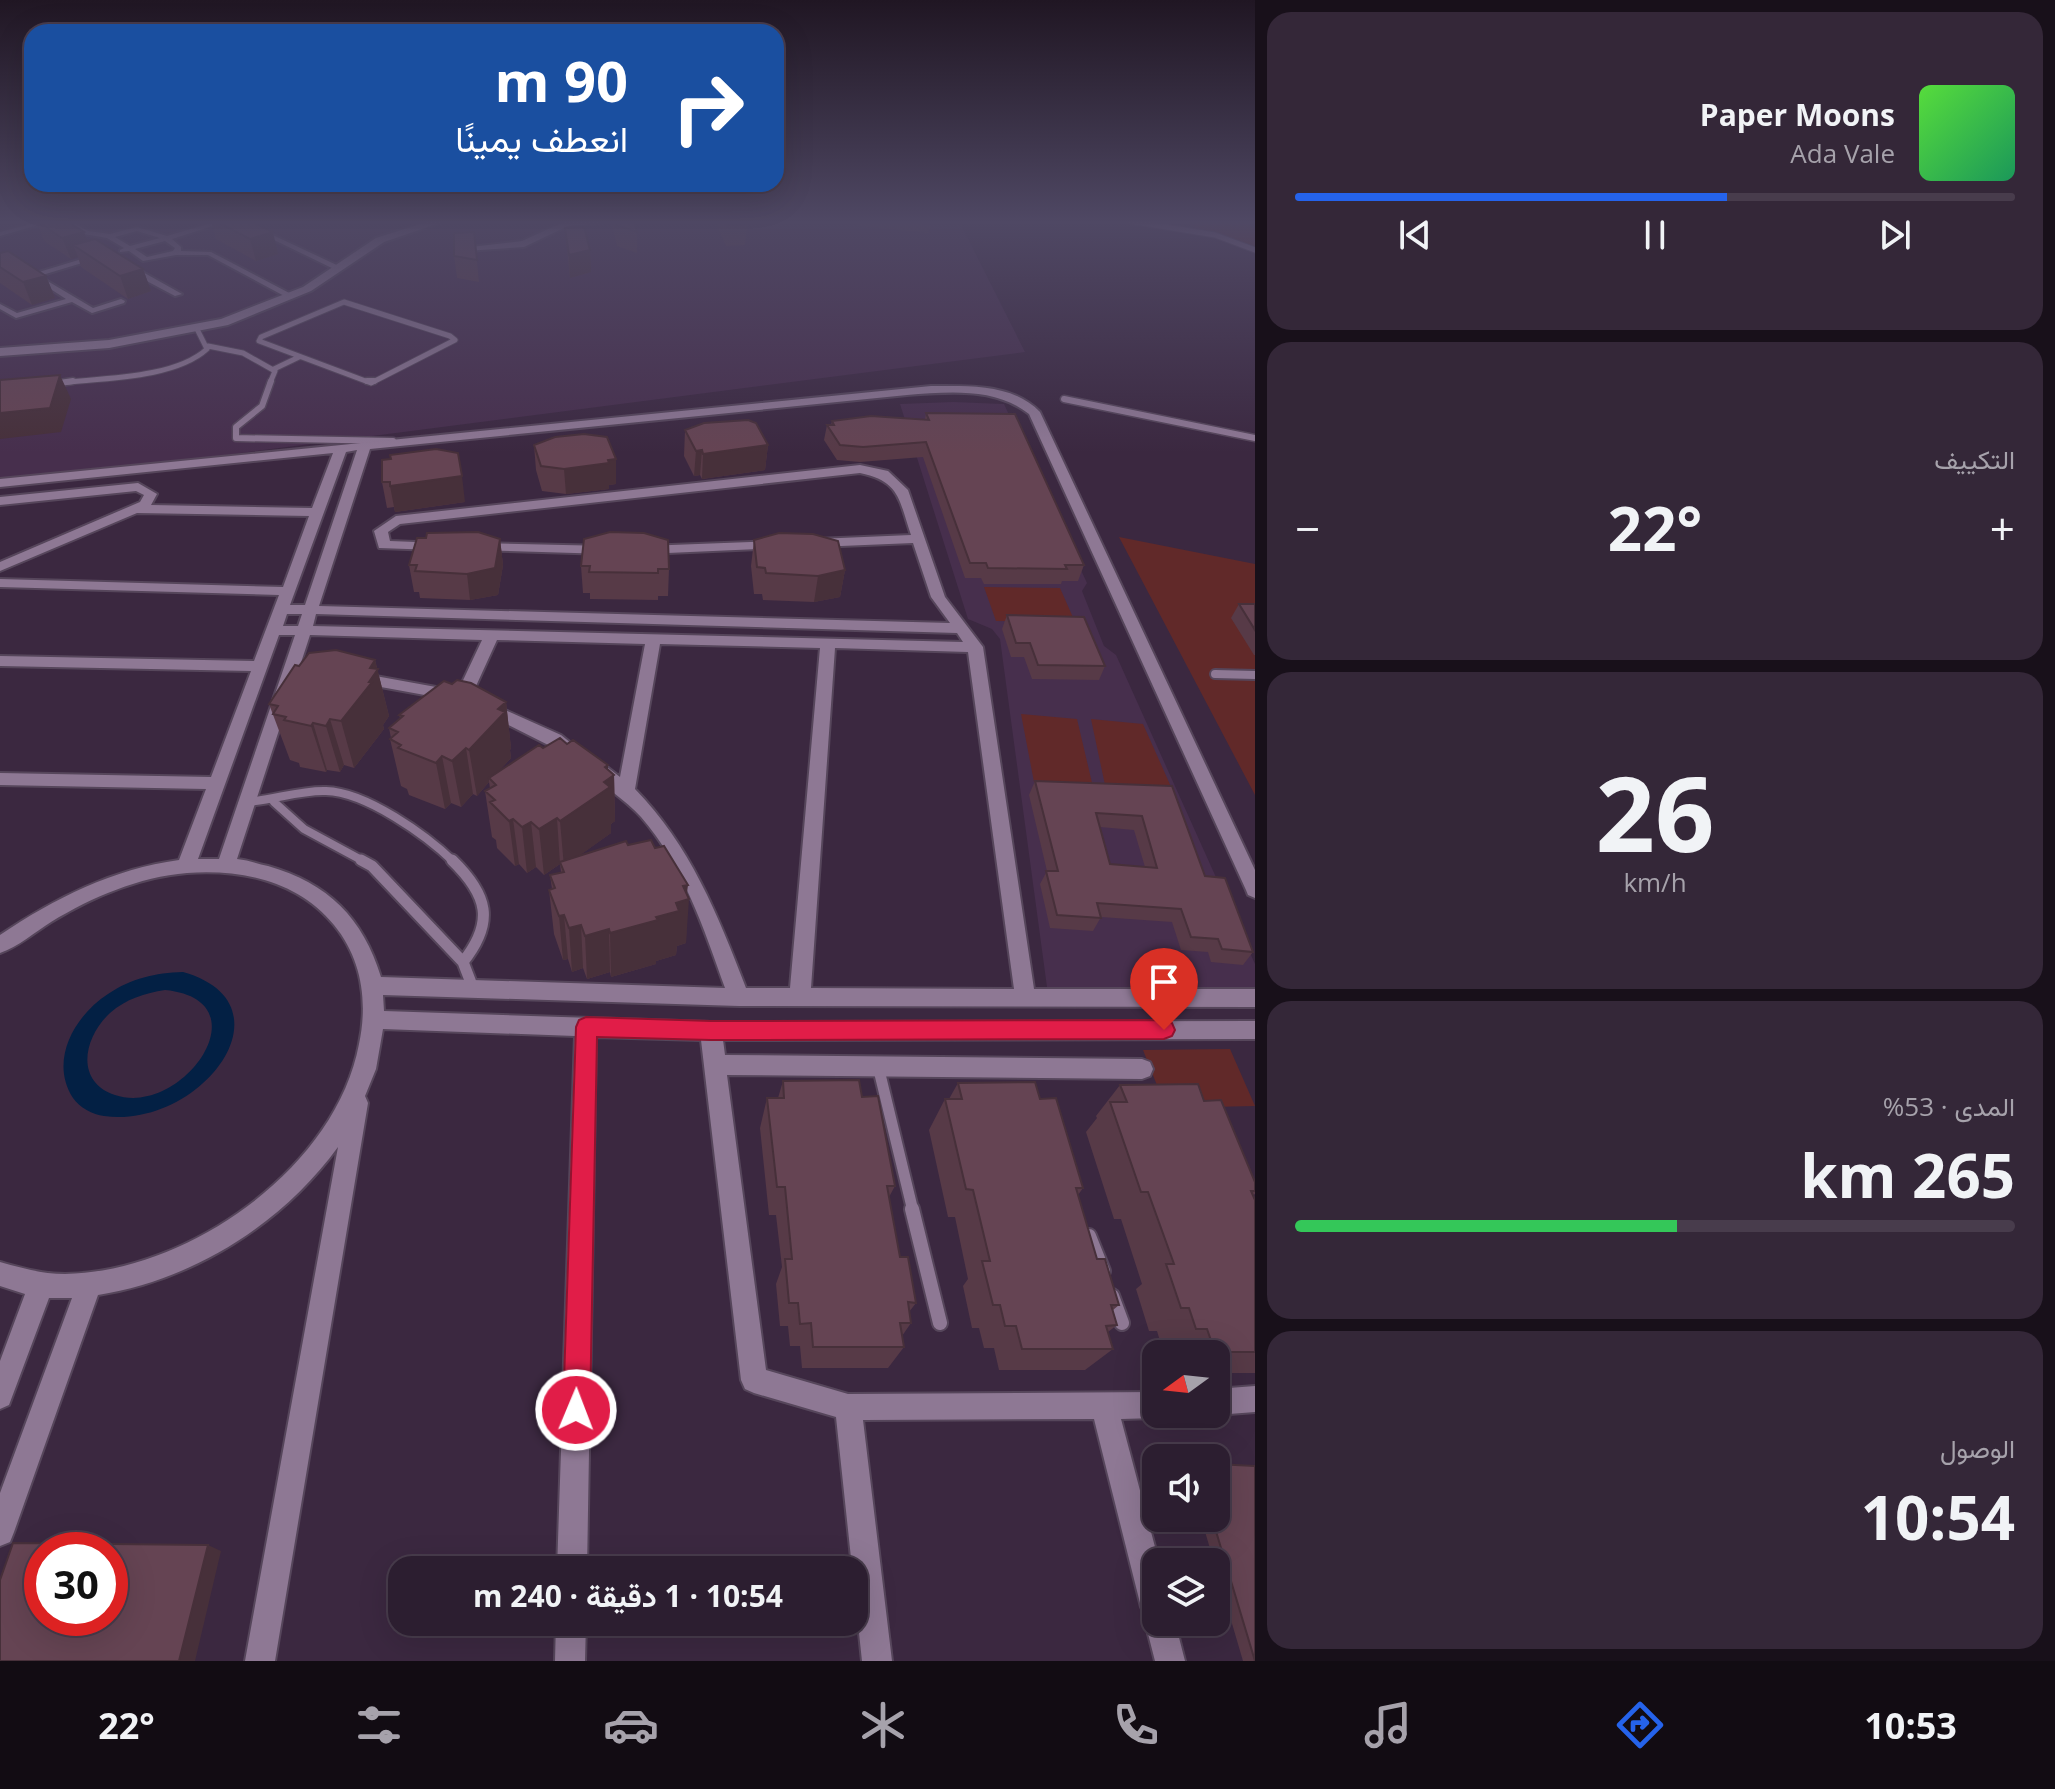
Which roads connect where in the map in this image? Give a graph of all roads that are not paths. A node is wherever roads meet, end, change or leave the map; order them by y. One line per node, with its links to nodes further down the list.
1 (73, 299): 3 (street); 4 (street)
2 (284, 299): 5 (street)
3 (121, 301)
4 (0, 306)
5 (197, 329): 6 (lane); 7 (street)
6 (208, 346): 9 (lane); 10 (lane)
7 (0, 352)
8 (299, 357): 8 (lane); 9 (lane)
9 (274, 369): 13 (lane)
10 (44, 385)
11 (1064, 399): 12 (lane)
12 (1255, 438)
13 (404, 441): 14 (street); 54 (street)
14 (365, 445): 15 (street); 16 (street)
15 (341, 448): 17 (street); 18 (street)
16 (354, 479): 17 (street); 31 (street)
17 (330, 480): 21 (street)
18 (0, 483)
19 (0, 501): 20 (street)
20 (135, 509): 21 (street); 25 (street)
21 (318, 512): 29 (street)
22 (917, 539): 23 (street); 24 (street); 33 (street)
23 (445, 547)
24 (460, 547)
25 (31, 554): 26 (street); 27 (street)
26 (0, 557)
27 (0, 567)
28 (0, 583): 29 (street)
29 (289, 591): 30 (street)
30 (282, 609): 31 (street); 34 (street)
31 (312, 610): 32 (street); 35 (street)
32 (779, 621): 33 (street); 38 (street)
33 (960, 628): 40 (street)
34 (275, 630): 35 (street); 42 (street)
35 (306, 630): 36 (street); 50 (street)
36 (492, 635): 37 (street); 46 (street)
37 (653, 640): 38 (street); 49 (street)
38 (779, 643): 39 (street)
39 (828, 644): 40 (street); 59 (street)
40 (975, 647): 61 (street)
41 (0, 661): 42 (street)
42 (261, 666): 48 (street)
43 (1215, 674): 45 (lane)
44 (335, 675): 46 (street)
45 (1255, 675)
46 (463, 697): 49 (street)
47 (0, 779): 48 (street)
48 (217, 783): 52 (street)
49 (627, 788): 60 (street)
50 (247, 802): 51 (lane); 53 (street)
51 (274, 802): 56 (lane); 56 (lane)
52 (186, 866): 53 (street); 55 (street)
53 (226, 866): 57 (street)
54 (1255, 890)
55 (0, 945)
56 (463, 962): 58 (lane)
57 (375, 986): 58 (street); 63 (street)
58 (473, 988): 60 (street)
59 (800, 996): 60 (street); 61 (street)
60 (739, 997)
61 (1025, 997): 62 (street)
62 (1250, 998): 64 (street)
63 (377, 1020): 65 (street); 71 (street)
64 (1255, 1021)
65 (586, 1027): 67 (street); 86 (street)
66 (1255, 1030): 67 (street)
67 (711, 1031): 68 (street)
68 (715, 1065): 69 (street); 82 (street)
69 (878, 1066): 70 (street); 76 (lane)
70 (1142, 1069)
71 (358, 1092): 74 (street); 89 (street)
72 (1085, 1224): 77 (lane)
73 (0, 1274): 75 (street)
74 (90, 1284): 75 (street); 84 (street)
75 (41, 1285): 78 (street)
76 (940, 1323)
77 (1122, 1323)
78 (0, 1396)
79 (1255, 1399): 80 (street)
80 (1230, 1401)
81 (1142, 1406): 83 (street)
82 (848, 1407): 83 (street); 91 (street)
83 (1105, 1408): 85 (street)
84 (0, 1532)
85 (1142, 1552)
86 (572, 1556)
87 (571, 1636): 90 (street)
88 (1164, 1636): 92 (street)
89 (260, 1661)
90 (570, 1661)
91 (877, 1661)
92 (1170, 1661)

